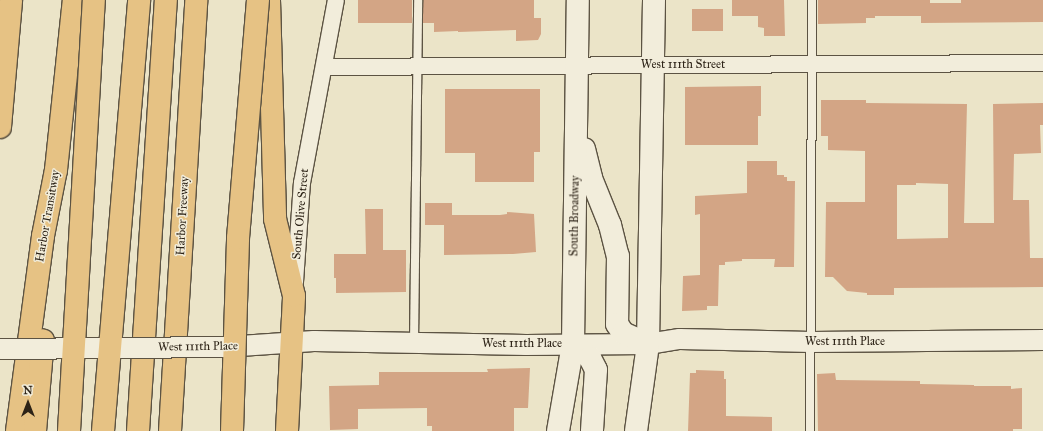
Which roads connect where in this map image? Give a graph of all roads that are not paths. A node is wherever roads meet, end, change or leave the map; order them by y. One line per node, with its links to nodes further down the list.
1 (11, 0): 14 (main road)
2 (74, 0): 23 (main road, Harbor Transitway)
3 (94, 0): 34 (main road, bridge)
4 (139, 0): 35 (main road, bridge)
5 (166, 0): 36 (main road)
6 (196, 0): 37 (main road, Harbor Freeway)
7 (258, 0): 38 (main road, bridge)
8 (270, 0): 24 (main road)
9 (336, 0): 19 (street, South Olive Street)
10 (418, 0): 20 (lane)
11 (578, 0): 18 (main road, South Broadway)
12 (654, 0): 17 (main road)
13 (812, 0): 16 (lane)
14 (2, 63): 22 (main road)
15 (1043, 63): 16 (street, West 111th Street)
16 (812, 64): 17 (street, West 111th Street); 27 (lane)
17 (654, 65): 18 (street, West 111th Street); 30 (main road)
18 (577, 66): 20 (street, West 111th Street); 21 (main road, South Broadway)
19 (324, 67): 20 (street, West 111th Street); 24 (street, South Olive Street)
20 (419, 67): 28 (lane)
21 (577, 119): 29 (main road, South Broadway); 30 (main road)
22 (0, 127)
23 (56, 170): 32 (main road, Harbor Transitway); 33 (main road)
24 (294, 296): 26 (main road, South Olive Street)
25 (1043, 340): 27 (street, West 111th Place)
26 (291, 342): 28 (street, West 111th Place); 31 (street, West 111th Place, bridge); 39 (main road, South Olive Street)
27 (812, 342): 30 (street, West 111th Place); 43 (lane)
28 (414, 343): 29 (street, West 111th Place)
29 (574, 344): 30 (street, West 111th Place); 40 (main road, South Broadway); 41 (main road)
30 (648, 344): 42 (main road)
31 (0, 349)
32 (17, 431)
33 (35, 431)
34 (69, 431)
35 (103, 431)
36 (138, 431)
37 (170, 431)
38 (232, 431)
39 (287, 431)
40 (558, 431)
41 (592, 431)
42 (636, 431)
43 (810, 431)

